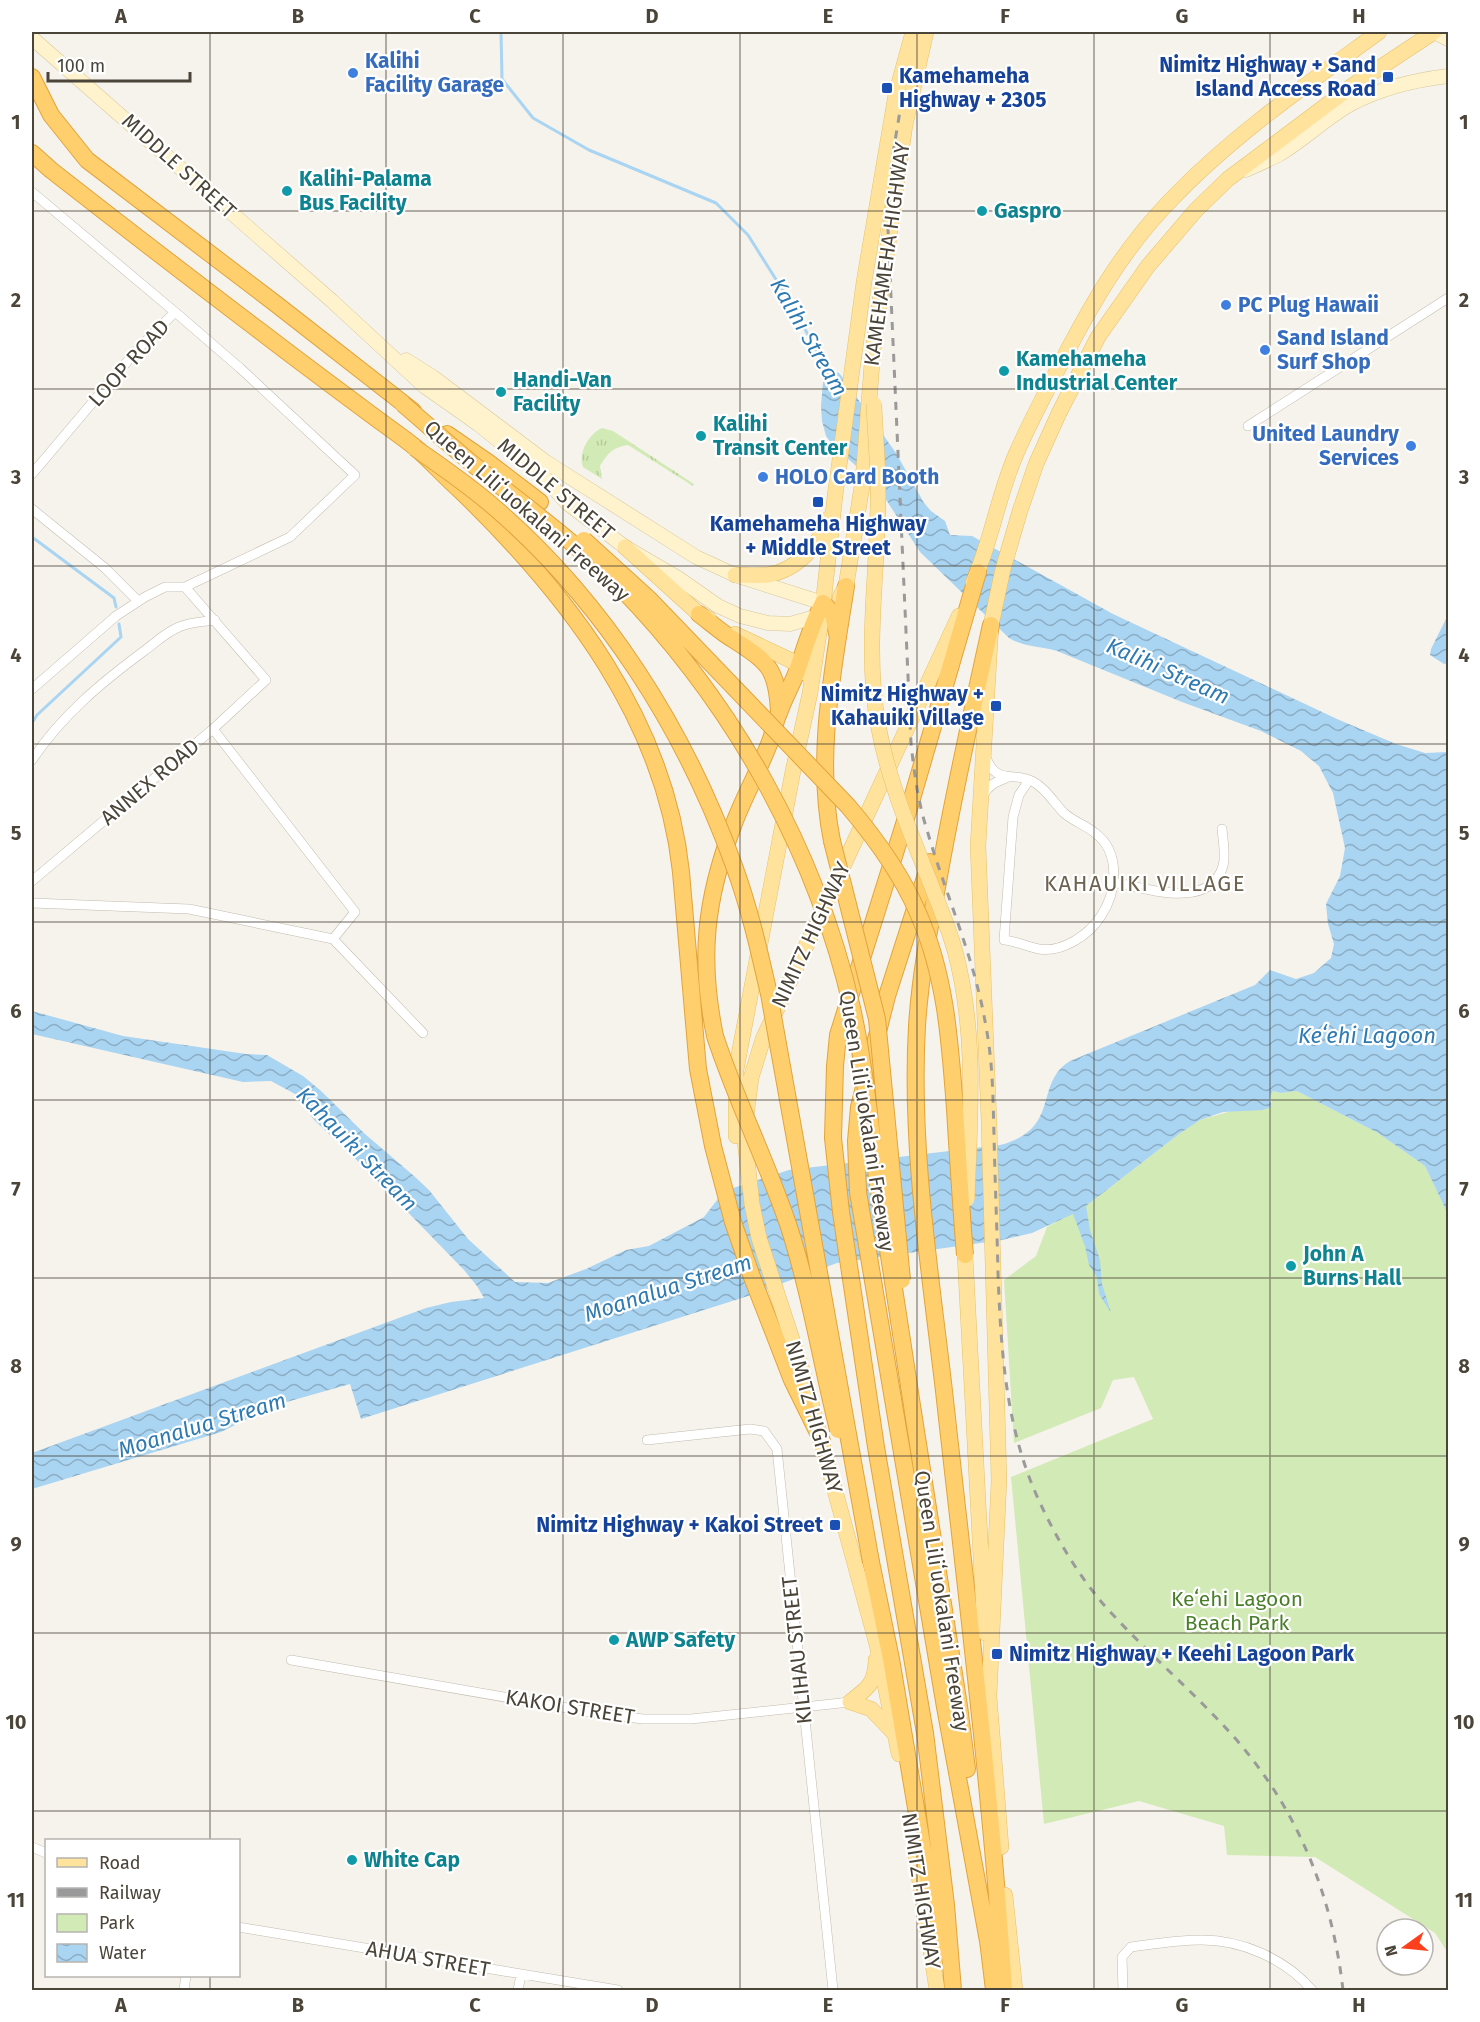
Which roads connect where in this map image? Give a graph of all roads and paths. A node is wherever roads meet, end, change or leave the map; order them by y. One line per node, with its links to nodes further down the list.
1 (913, 32): 20 (main road, KAMEHAMEHA HIGHWAY)
2 (926, 32): 16 (main road, KAMEHAMEHA HIGHWAY)
3 (1379, 32): 23 (main road)
4 (1434, 32): 6 (main road); 10 (main road)
5 (32, 38): 14 (main road, MIDDLE STREET)
6 (1449, 39)
7 (1449, 76): 10 (main road)
8 (32, 77): 15 (highway, Queen Liliʻuokalani Freeway)
9 (32, 153): 18 (highway, Queen Liliʻuokalani Freeway)
10 (1228, 179): 32 (main road)
11 (32, 192): 13 (street, LOOP ROAD)
12 (1449, 298): 17 (street)
13 (175, 312): 19 (street, LOOP ROAD); 26 (street)
14 (379, 343): 22 (main road, MIDDLE STREET); 24 (main road, MIDDLE STREET)
15 (403, 404): 52 (highway, bridge); 53 (highway, Queen Liliʻuokalani Freeway, bridge)
16 (871, 406): 25 (main road); 52 (main road, bridge)
17 (1248, 426)
18 (415, 448): 55 (highway, bridge); 56 (highway, Queen Liliʻuokalani Freeway, bridge)
19 (32, 474)
20 (835, 496): 24 (main road); 28 (main road)
21 (32, 509): 27 (street)
22 (625, 547): 28 (main road, MIDDLE STREET); 29 (main road)
23 (978, 572): 30 (highway)
24 (735, 575): 28 (main road, MIDDLE STREET)
25 (846, 586): 28 (main road); 33 (highway)
26 (185, 587): 27 (street); 31 (street)
27 (138, 601): 35 (street)
28 (822, 611): 33 (highway); 34 (highway); 36 (main road)
29 (699, 614): 34 (main road); 37 (highway)
30 (963, 615): 51 (main road, NIMITZ HIGHWAY, bridge); 71 (highway)
31 (215, 620): 38 (street, ANNEX ROAD); 40 (street)
32 (991, 625): 39 (main road); 43 (highway)
33 (838, 638): 53 (highway, bridge)
34 (799, 666): 36 (main road); 37 (highway)
35 (32, 689)
36 (810, 693): 51 (main road, bridge)
37 (779, 713): 56 (highway, bridge)
38 (213, 729): 46 (street, ANNEX ROAD); 49 (street)
39 (984, 752): 41 (street); 44 (main road)
40 (32, 760)
41 (1006, 778): 42 (street); 44 (street)
42 (1029, 780): 47 (street); 47 (street)
43 (954, 790): 64 (highway, bridge); 73 (highway, bridge)
44 (982, 800): 59 (main road)
45 (1222, 829): 47 (street)
46 (32, 881)
47 (1113, 882)
48 (32, 903): 49 (street)
49 (333, 939): 50 (street)
50 (423, 1033)
51 (759, 1238): 55 (main road, NIMITZ HIGHWAY)
52 (965, 1256): 59 (main road)
53 (913, 1412): 64 (highway, Queen Liliʻuokalani Freeway)
54 (647, 1440): 61 (street, KILIHAU STREET)
55 (822, 1441): 57 (main road, NIMITZ HIGHWAY)
56 (871, 1562): 70 (highway, Queen Liliʻuokalani Freeway)
57 (877, 1646): 60 (main road); 62 (main road, NIMITZ HIGHWAY)
58 (291, 1660): 61 (street, KAKOI STREET)
59 (989, 1696): 74 (main road)
60 (850, 1702): 61 (street, KAKOI STREET); 62 (main road)
61 (804, 1707): 68 (street, KILIHAU STREET)
62 (895, 1734): 69 (main road, NIMITZ HIGHWAY)
63 (240, 1927): 65 (street, AHUA STREET)
64 (988, 1941): 72 (highway, Queen Liliʻuokalani Freeway)
65 (521, 1974): 66 (street); 67 (street, AHUA STREET)
66 (518, 1990)
67 (618, 1990)
68 (833, 1990)
69 (937, 1990)
70 (947, 1990)
71 (953, 1990)
72 (994, 1990)
73 (1004, 1990)
74 (1015, 1990)
75 (1123, 1990): 76 (street)
76 (1312, 1990)

